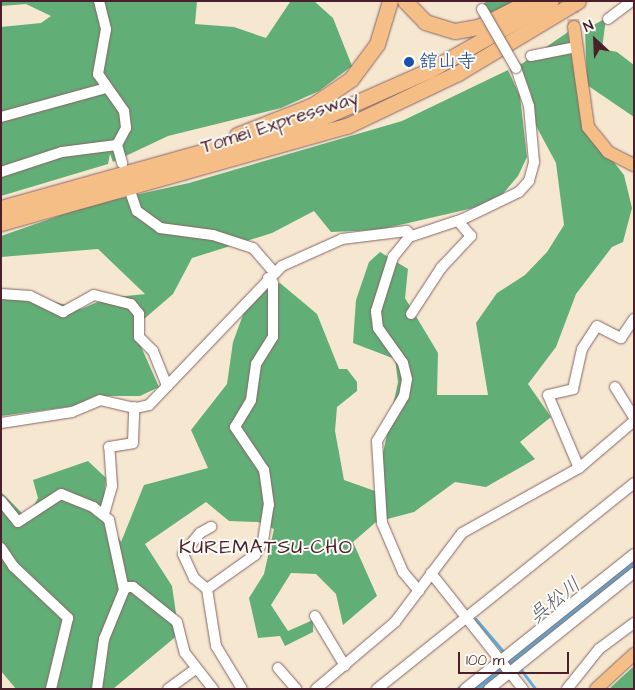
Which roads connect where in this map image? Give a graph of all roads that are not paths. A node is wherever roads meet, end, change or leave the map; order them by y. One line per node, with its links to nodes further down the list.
1 (99, 1): 13 (street)
2 (390, 1): 17 (highway)
3 (405, 1): 4 (highway)
4 (530, 1)
5 (551, 1): 17 (highway, Tomei Expressway)
6 (578, 1): 22 (highway, Tomei Expressway)
7 (632, 1): 9 (street)
8 (480, 5): 21 (street, bridge)
9 (608, 19)
10 (574, 27): 11 (main road)
11 (576, 48): 12 (street); 16 (main road)
12 (531, 56)
13 (106, 88): 14 (street); 15 (street)
14 (1, 116)
15 (117, 145): 17 (street); 18 (street)
16 (634, 165)
17 (120, 170): 20 (highway, Tomei Expressway)
18 (1, 172)
19 (131, 194): 24 (street)
20 (1, 208)
21 (458, 221): 23 (street); 26 (street)
22 (1, 223)
23 (411, 236): 24 (street); 45 (street)
24 (271, 275): 28 (street); 44 (street)
25 (1, 294): 28 (street)
26 (410, 314)
27 (634, 319): 34 (street)
28 (167, 386): 30 (street)
29 (615, 387): 31 (street)
30 (134, 407): 33 (street); 37 (street)
31 (634, 418)
32 (634, 422): 34 (street)
33 (1, 423)
34 (579, 468): 41 (street)
35 (634, 484): 47 (street)
36 (1, 501): 37 (street)
37 (104, 514): 43 (street)
38 (211, 527): 44 (street)
39 (1, 548): 55 (street)
40 (634, 554): 50 (street)
41 (432, 573): 45 (street); 47 (street)
42 (634, 573): 54 (street)
43 (124, 587): 53 (street); 56 (street)
44 (207, 589): 59 (street)
45 (419, 590): 51 (street)
46 (315, 616): 51 (street)
47 (468, 616): 50 (street); 62 (street)
48 (634, 623): 68 (street)
49 (634, 654): 69 (main road)
50 (503, 660): 54 (street); 63 (street)
51 (345, 666): 61 (street)
52 (278, 668): 60 (street)
53 (196, 669): 57 (street); 58 (street)
54 (512, 672): 64 (street); 65 (street); 66 (street); 67 (street)
55 (51, 689)
56 (97, 689)
57 (168, 689)
58 (213, 689)
59 (242, 689)
60 (296, 689)
61 (316, 689)
62 (377, 689)
63 (465, 689)
64 (488, 689)
65 (517, 689)
66 (523, 689)
67 (530, 689)
68 (567, 689)
69 (596, 689)

